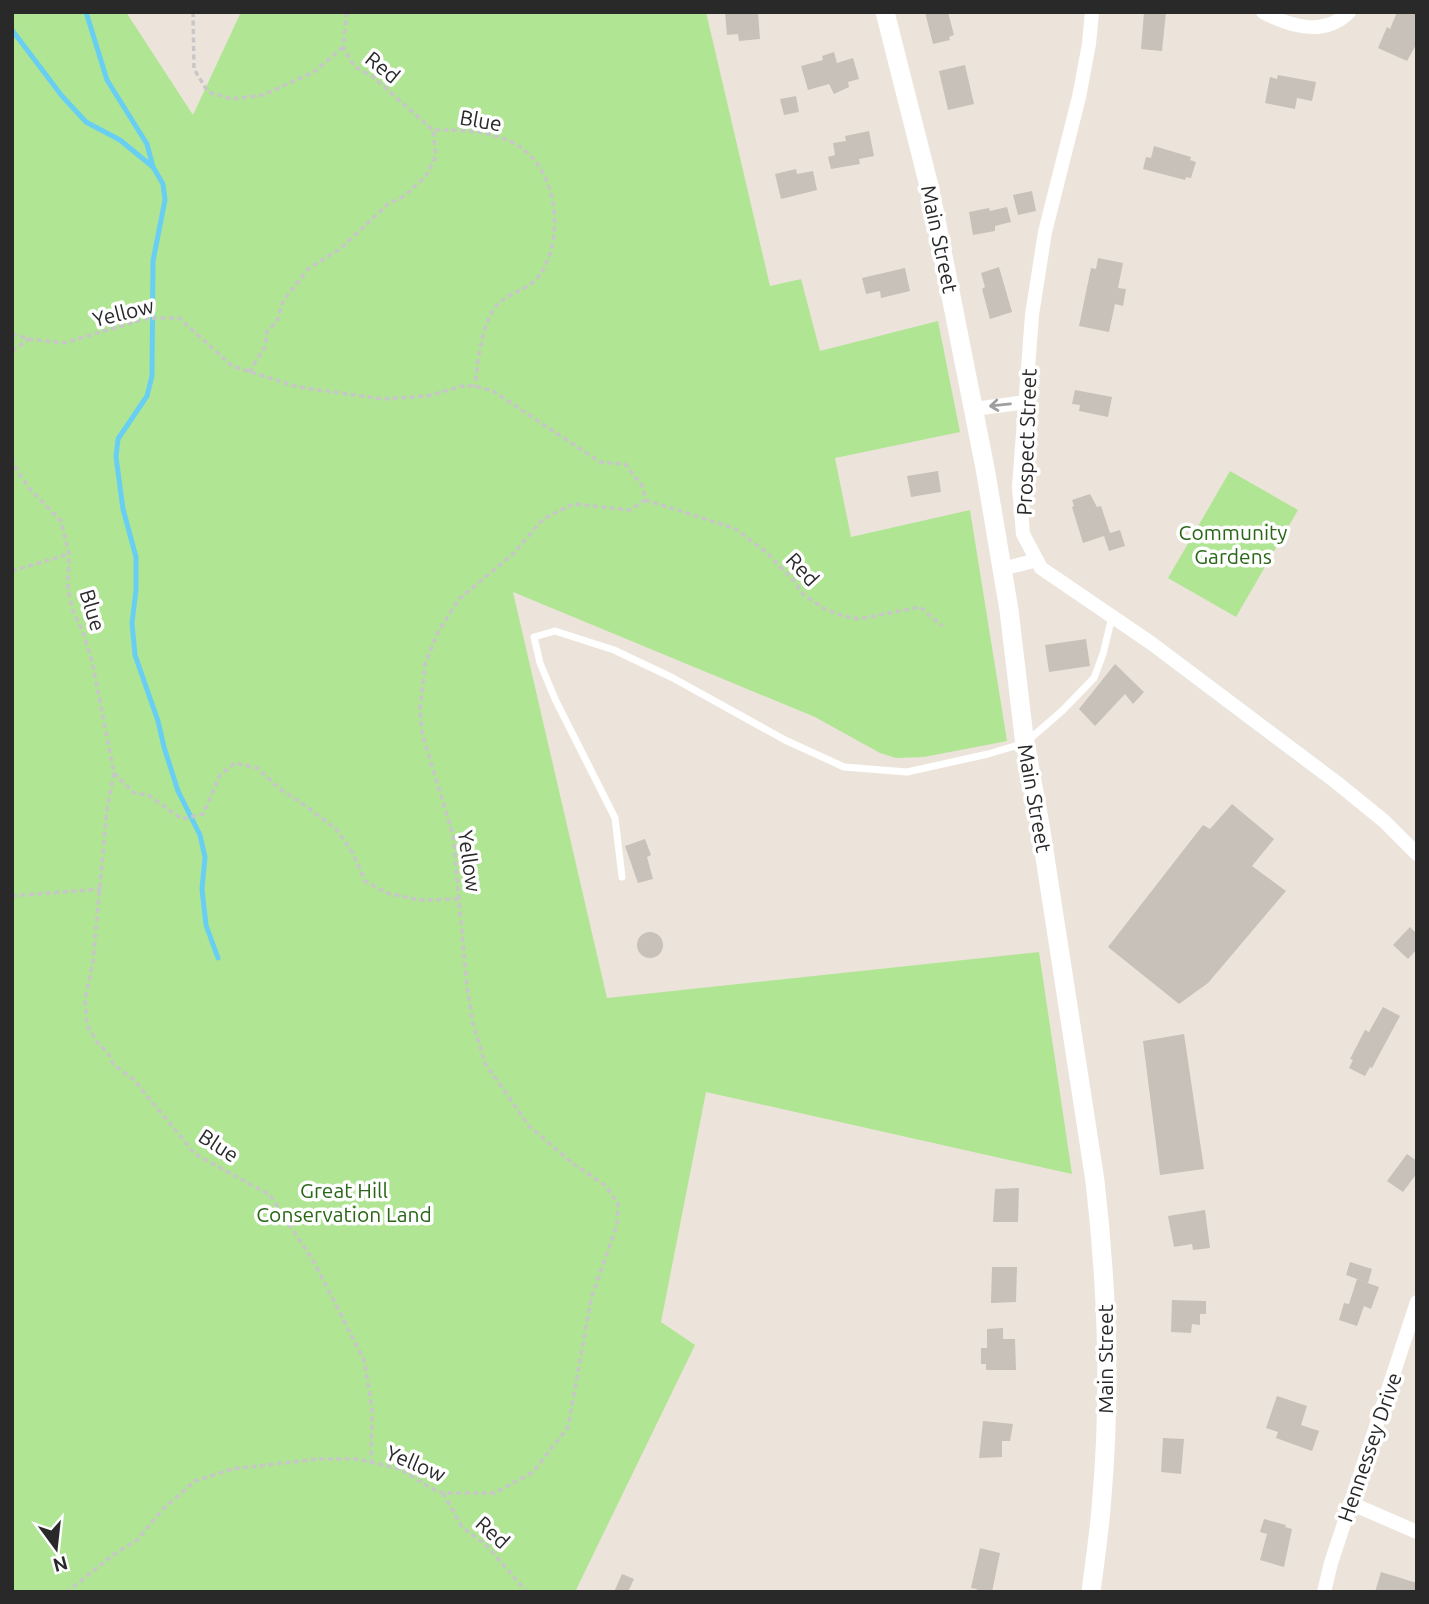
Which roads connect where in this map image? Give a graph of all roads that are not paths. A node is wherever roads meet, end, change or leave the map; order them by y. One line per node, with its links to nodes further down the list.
1 (885, 12): 6 (main road, Main Street)
2 (1092, 12): 5 (street, Prospect Street)
3 (1263, 12): 4 (street)
4 (1349, 12)
5 (1026, 402): 6 (street, one-way to 6); 7 (street, Prospect Street)
6 (974, 409): 8 (main road, Main Street)
7 (1037, 560): 8 (street); 9 (street, Prospect Street)
8 (1002, 569): 10 (main road, Main Street)
9 (1112, 616): 10 (lane); 11 (street, Prospect Street)
10 (1025, 743): 12 (lane); 16 (main road, Main Street)
11 (1417, 854)
12 (622, 877)
13 (1417, 1302): 14 (street, Hennessey Drive)
14 (1350, 1503): 15 (street); 17 (street, Hennessey Drive)
15 (1417, 1532)
16 (1091, 1592)
17 (1324, 1592)

